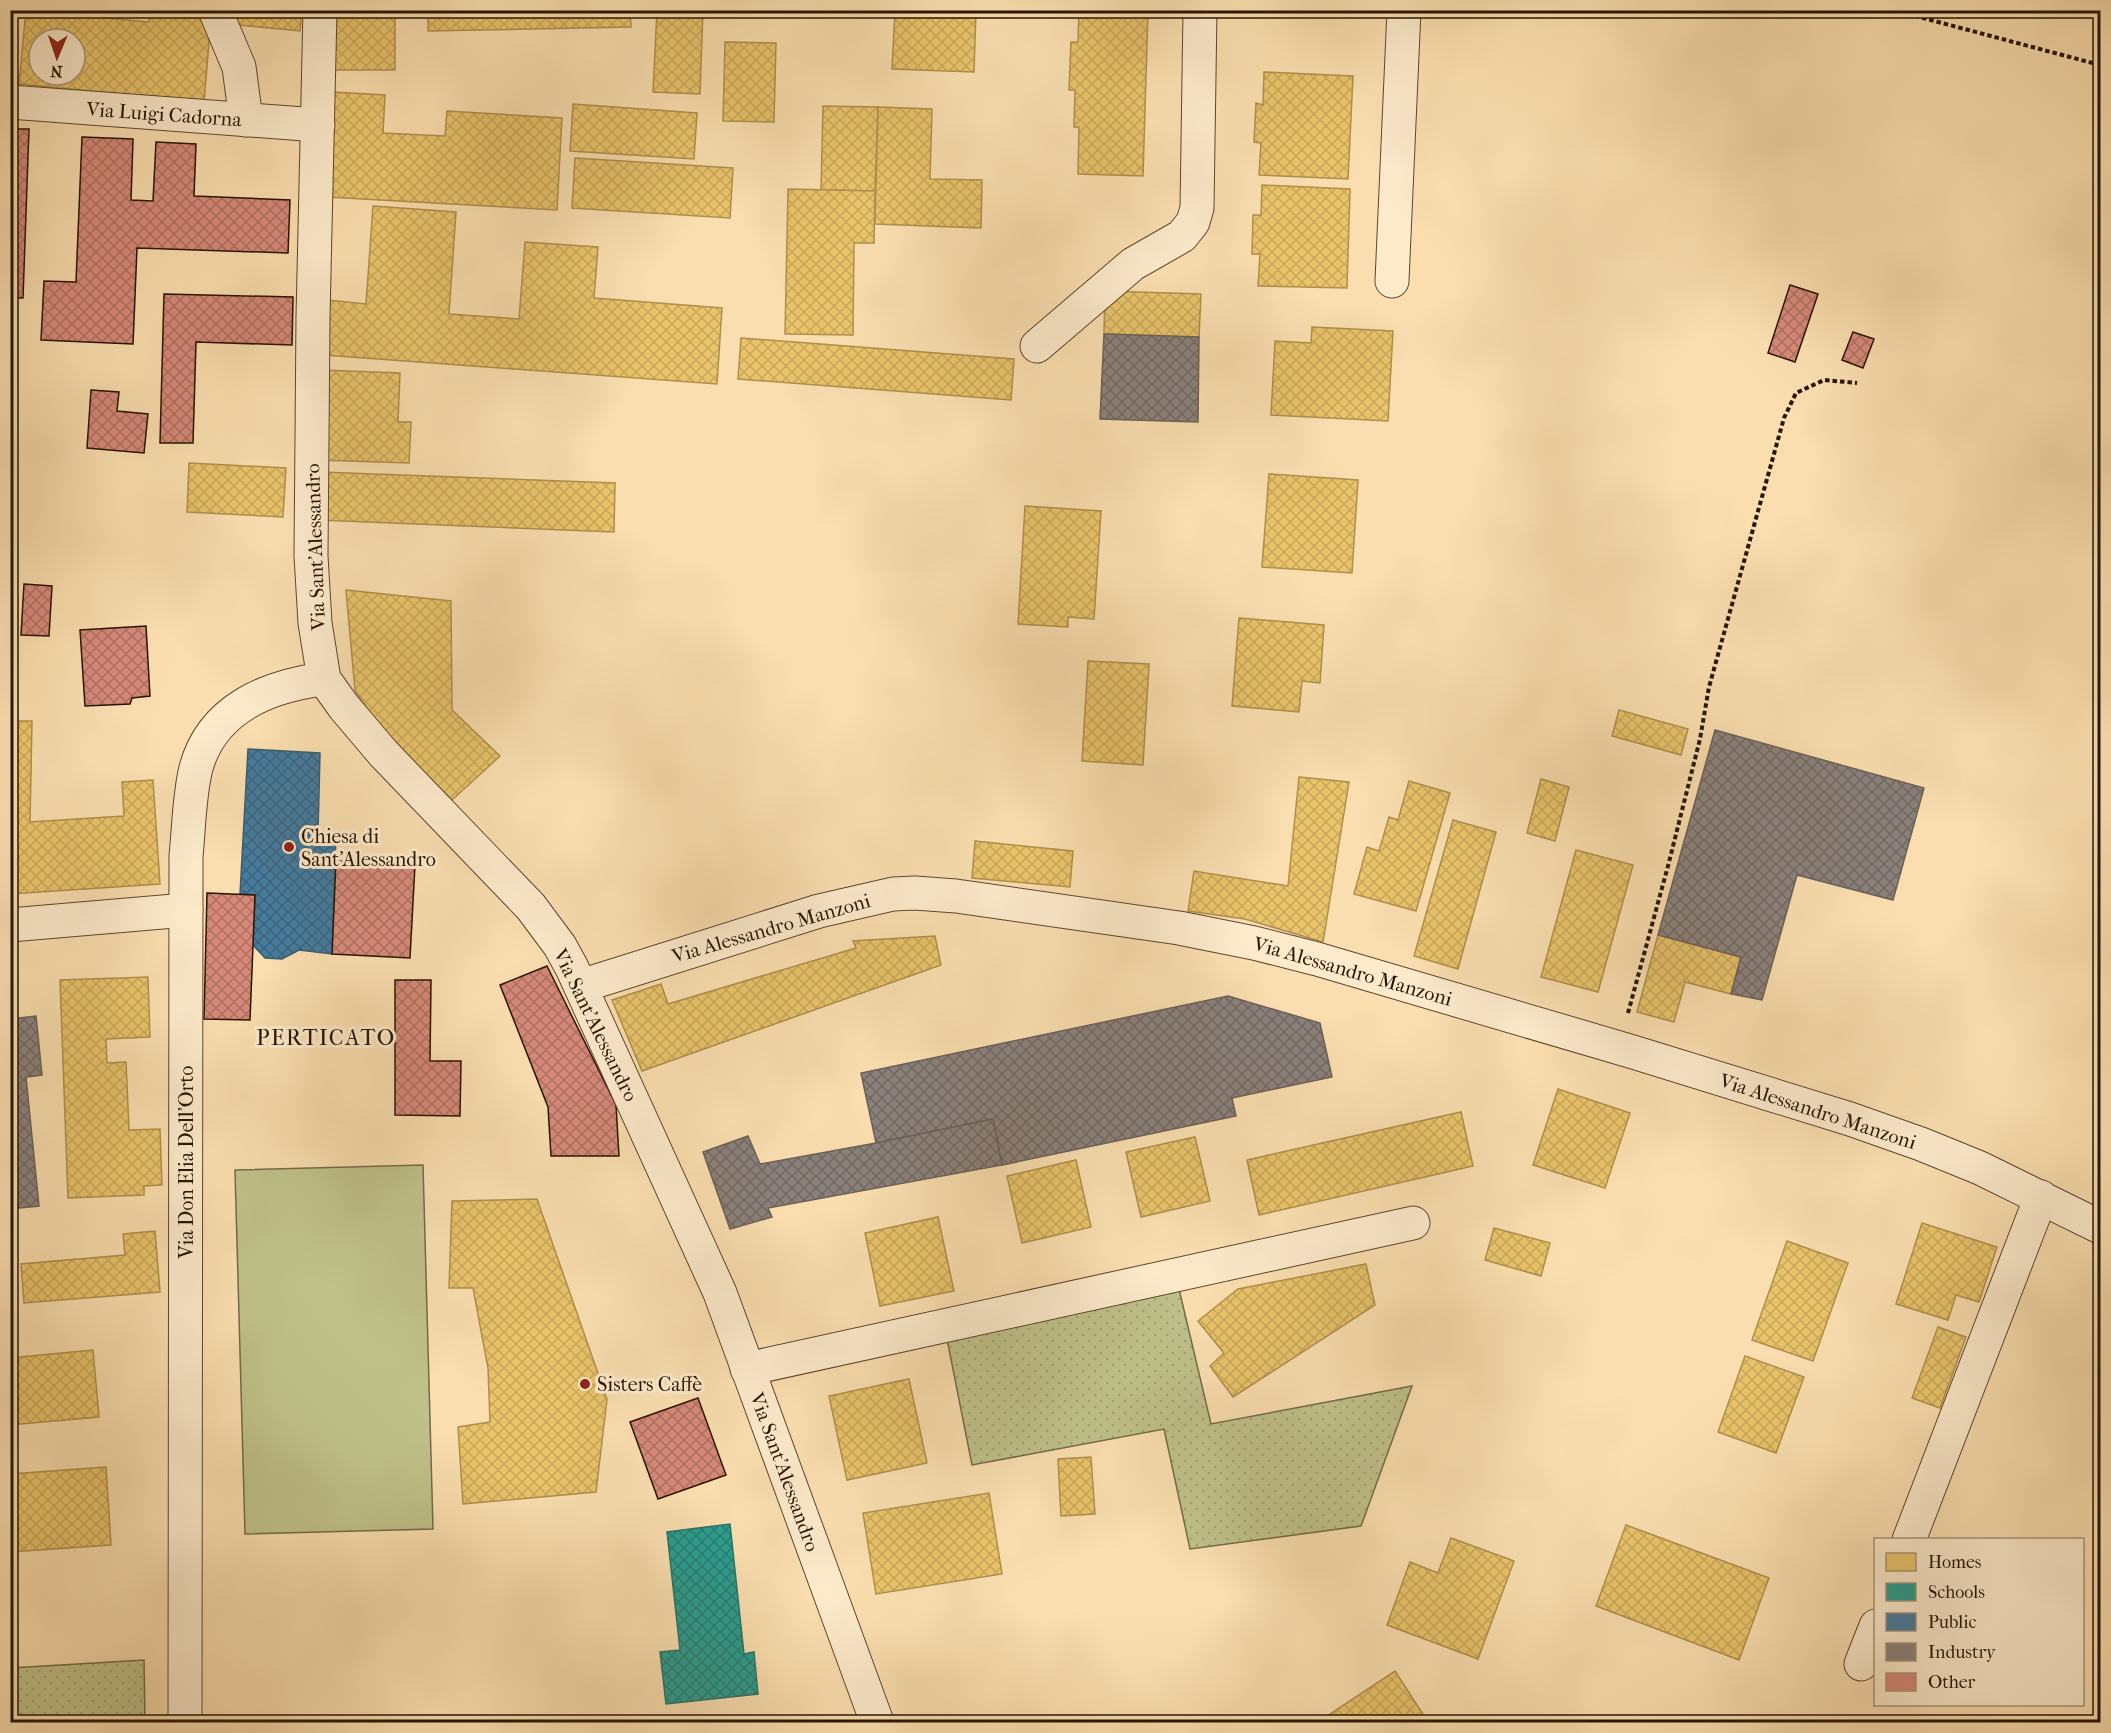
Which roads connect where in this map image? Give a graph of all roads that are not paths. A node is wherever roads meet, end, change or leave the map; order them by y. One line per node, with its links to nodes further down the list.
1 (215, 10): 6 (street)
2 (320, 10): 7 (street, Via Sant'Alessandro)
3 (1200, 10): 9 (street)
4 (1404, 10): 8 (street)
5 (10, 102): 6 (street, Via Luigi Cadorna)
6 (246, 120): 7 (street, Via Luigi Cadorna)
7 (318, 125): 10 (street, Via Sant'Alessandro)
8 (1392, 281)
9 (1037, 346)
10 (324, 679): 11 (street, Via Don Elia Dell'Orto); 13 (street, Via Sant'Alessandro)
11 (186, 910): 12 (street); 21 (street, Via Don Elia Dell'Orto)
12 (10, 925)
13 (582, 986): 14 (street, Via Alessandro Manzoni); 17 (street, Via Sant'Alessandro)
14 (2041, 1197): 16 (street, Via Alessandro Manzoni); 18 (street)
15 (1413, 1223): 17 (street)
16 (2100, 1227)
17 (747, 1369): 22 (street, Via Sant'Alessandro)
18 (1909, 1538)
19 (1874, 1629): 20 (street)
20 (1861, 1664)
21 (184, 1722)
22 (877, 1722)

